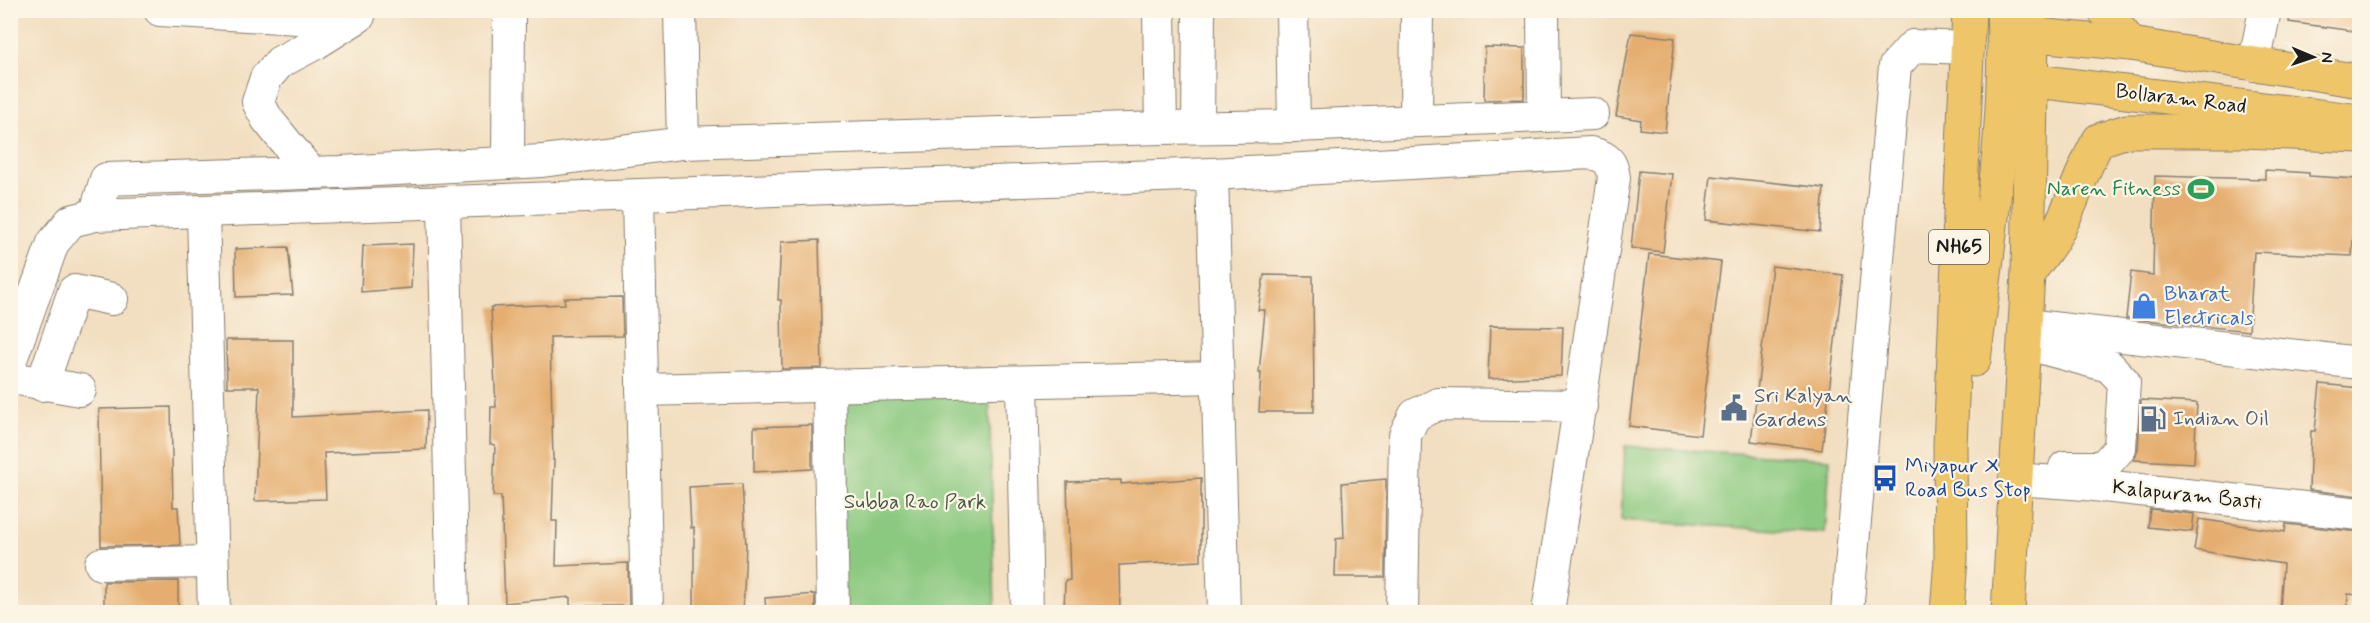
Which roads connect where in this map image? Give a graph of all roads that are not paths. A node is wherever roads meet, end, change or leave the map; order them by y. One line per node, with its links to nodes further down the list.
1 (160, 10): 12 (street)
2 (509, 10): 29 (street)
3 (680, 10): 27 (street)
4 (1159, 10): 25 (street)
5 (1199, 10): 24 (street)
6 (1292, 10): 23 (street)
7 (1417, 10): 21 (street)
8 (1543, 10): 20 (street)
9 (1969, 10): 15 (main road, NH65)
10 (2104, 10): 14 (main road)
11 (2265, 10): 16 (street)
12 (364, 13): 31 (street)
13 (2017, 22): 14 (main road, Bollaram Road); 17 (main road)
14 (2130, 44): 16 (main road, Bollaram Road)
15 (1968, 48): 50 (main road, NH65); 63 (street)
16 (2254, 65): 18 (main road, Bollaram Road)
17 (2017, 78): 22 (main road, Bollaram Road); 37 (main road); 50 (main road)
18 (2360, 81)
19 (1593, 114): 20 (street)
20 (1533, 116): 21 (street); 28 (street)
21 (1416, 120): 23 (street)
22 (2360, 121)
23 (1294, 126): 24 (street)
24 (1198, 127): 25 (street)
25 (1161, 128): 27 (street)
26 (2360, 136): 37 (main road)
27 (683, 142): 29 (street)
28 (1516, 158): 32 (street); 49 (street)
29 (508, 163): 30 (street)
30 (431, 167): 31 (street); 34 (street)
31 (310, 172): 36 (street)
32 (1212, 174): 33 (street); 42 (street)
33 (638, 196): 34 (street); 48 (street)
34 (438, 204): 35 (street); 56 (street)
35 (203, 213): 36 (street); 53 (street)
36 (94, 215): 40 (street)
37 (2028, 274): 39 (main road)
38 (112, 299): 45 (street)
39 (2025, 334): 41 (street); 51 (main road); 51 (street)
40 (10, 362)
41 (2360, 363)
42 (1218, 377): 44 (street); 60 (street)
43 (10, 378): 45 (street)
44 (1022, 382): 46 (street); 59 (street)
45 (42, 385): 47 (street)
46 (829, 386): 48 (street); 58 (street)
47 (80, 390)
48 (642, 390): 57 (street)
49 (1581, 406): 61 (street); 62 (street)
50 (1950, 446): 64 (main road, NH65)
51 (2016, 474): 52 (street, Kalapuram Basti); 65 (main road)
52 (2360, 514)
53 (212, 562): 54 (street); 55 (street)
54 (101, 564)
55 (214, 612)
56 (453, 612)
57 (646, 612)
58 (833, 612)
59 (1027, 612)
60 (1224, 612)
61 (1402, 612)
62 (1548, 612)
63 (1847, 612)
64 (1947, 612)
65 (2008, 612)

